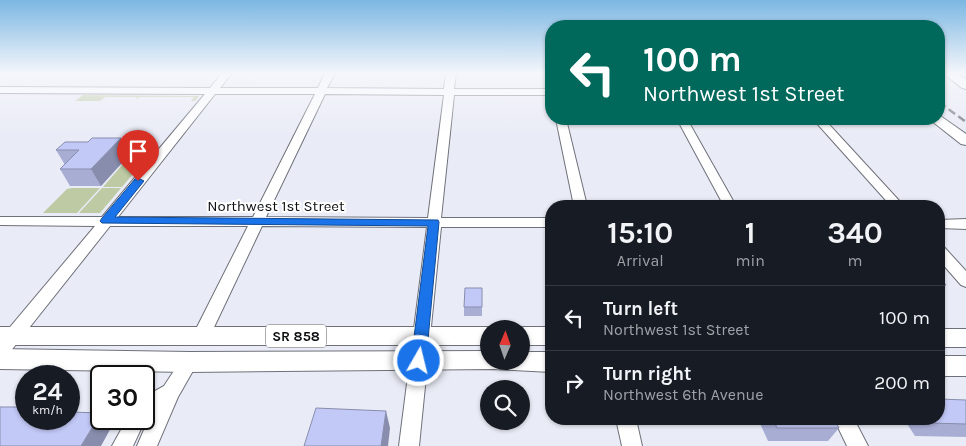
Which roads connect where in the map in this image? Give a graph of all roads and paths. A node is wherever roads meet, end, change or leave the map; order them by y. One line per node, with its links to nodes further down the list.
1 (211, 94): 13 (street)
2 (320, 94): 14 (street)
3 (449, 94): 15 (street)
4 (945, 124): 8 (main road)
5 (562, 125): 9 (street)
6 (685, 125): 10 (street)
7 (824, 125): 11 (street)
8 (966, 141)
9 (580, 200)
10 (727, 200)
11 (892, 200)
12 (0, 221): 13 (street, Northwest 1st Street)
13 (106, 221): 14 (street, Northwest 1st Street); 28 (street)
14 (257, 222): 15 (street, Northwest 1st Street); 25 (street)
15 (434, 222): 16 (street, Northwest 1st Street); 21 (street)
16 (545, 223)
17 (945, 224): 18 (street)
18 (966, 224)
19 (945, 258): 20 (street)
20 (966, 281)
21 (422, 336): 22 (main road, SR 858); 25 (main road, SR 858); 30 (street)
22 (480, 336)
23 (530, 336): 24 (main road)
24 (545, 336)
25 (201, 337): 28 (main road, SR 858)
26 (945, 338): 27 (main road)
27 (966, 338)
28 (4, 341)
29 (0, 359): 32 (main road, SR 858)
30 (419, 361): 31 (main road, SR 858); 32 (main road, SR 858); 44 (street)
31 (480, 361)
32 (189, 362): 37 (street)
33 (530, 362): 34 (main road)
34 (545, 362)
35 (945, 366): 36 (main road)
36 (966, 366)
37 (171, 392): 38 (street); 43 (street)
38 (155, 400)
39 (627, 425): 45 (street)
40 (847, 425): 46 (street)
41 (131, 430): 42 (street)
42 (122, 446)
43 (147, 446)
44 (409, 446)
45 (632, 446)
46 (858, 446)

